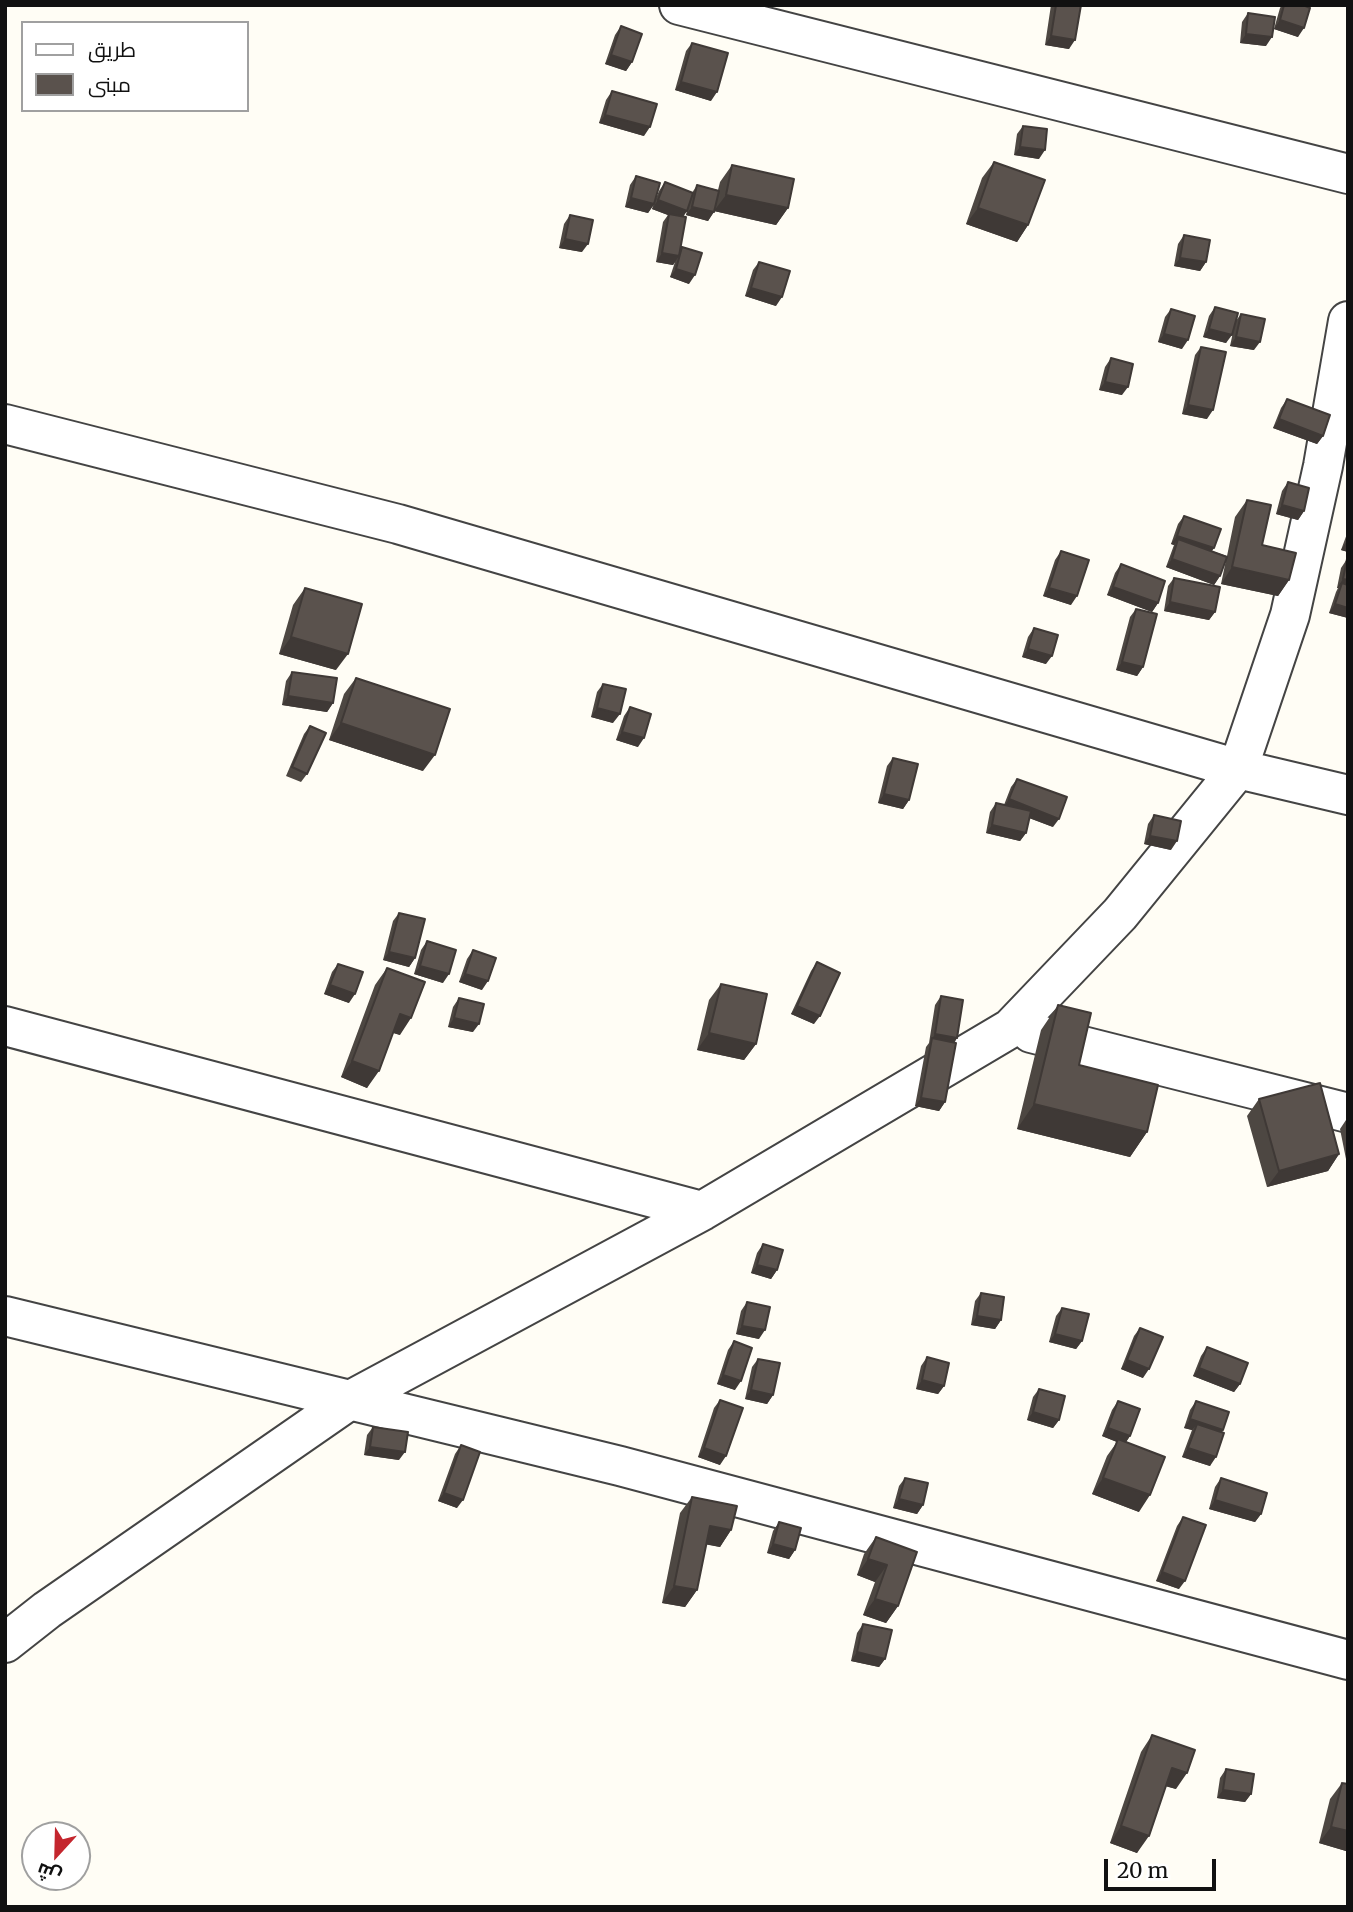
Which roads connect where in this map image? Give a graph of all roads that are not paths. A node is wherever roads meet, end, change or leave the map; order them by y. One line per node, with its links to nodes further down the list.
1 (679, 5): 2 (street)
2 (1348, 174)
3 (1348, 321): 5 (street)
4 (5, 424): 6 (street)
5 (1335, 469): 6 (street)
6 (1238, 769): 7 (street); 9 (street)
7 (1348, 795)
8 (5, 1026): 11 (street)
9 (1011, 1028): 10 (street); 11 (street)
10 (1348, 1113)
11 (702, 1211): 13 (street)
12 (5, 1317): 13 (street)
13 (347, 1402): 14 (street); 15 (street)
14 (5, 1643)
15 (1348, 1660)

